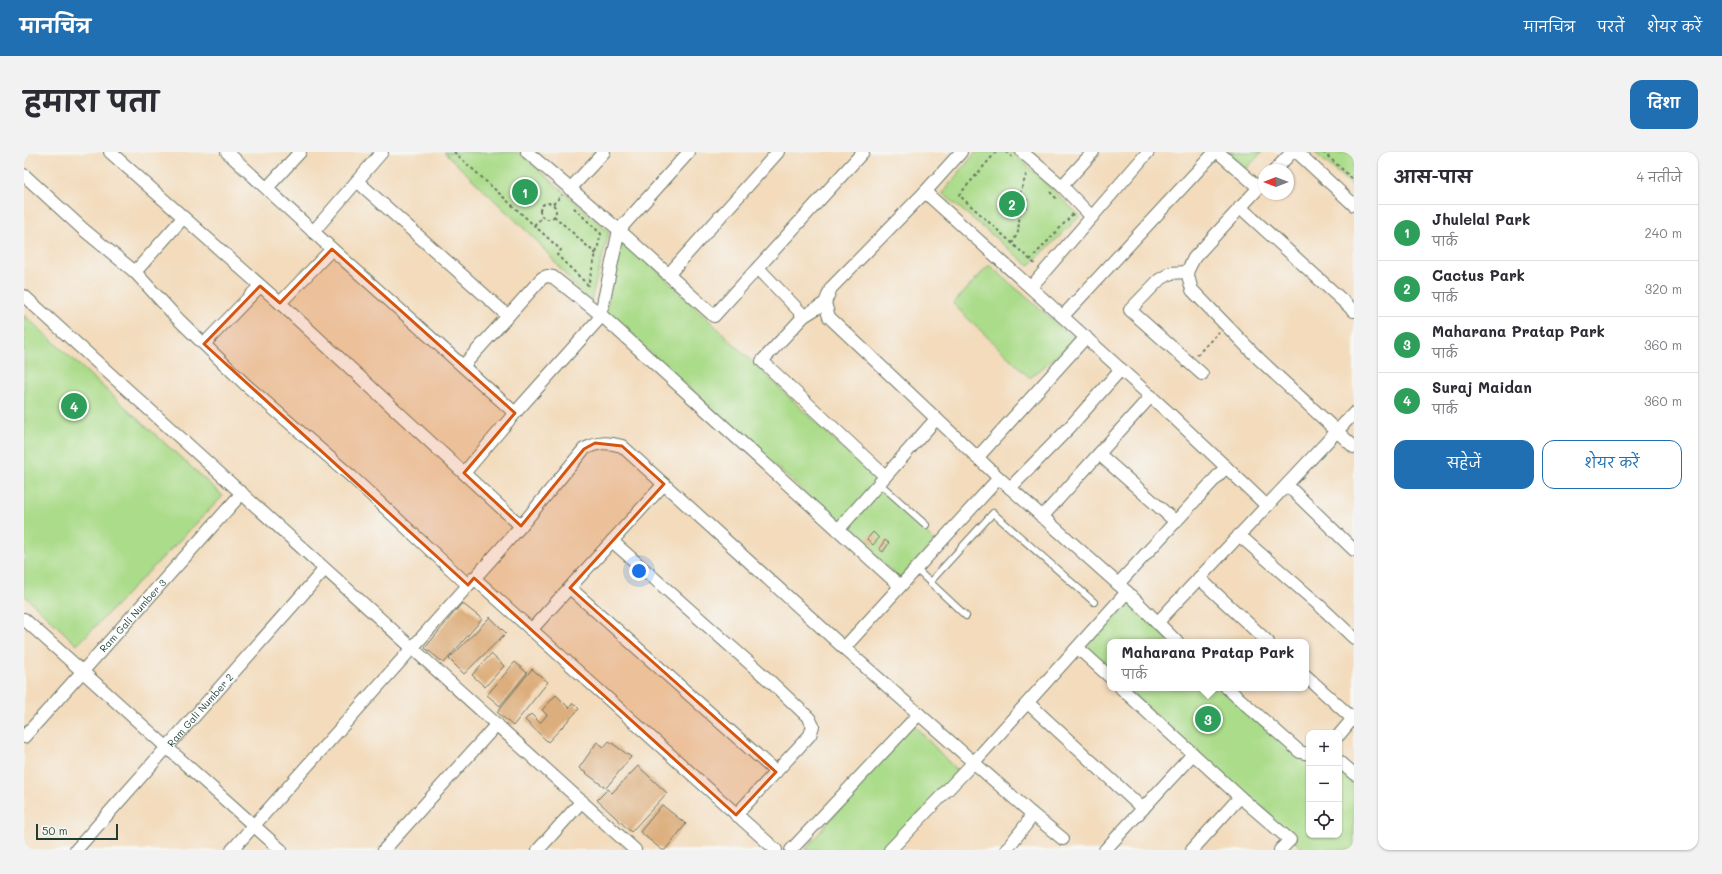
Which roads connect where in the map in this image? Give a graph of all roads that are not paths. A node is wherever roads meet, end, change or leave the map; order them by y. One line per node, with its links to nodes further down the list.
1 (110, 152): 28 (street)
2 (227, 152): 21 (street)
3 (300, 152): 21 (street)
4 (382, 152): 18 (street)
5 (527, 152): 23 (street)
6 (604, 152): 23 (street)
7 (689, 152): 29 (street)
8 (778, 152): 35 (street)
9 (863, 152): 32 (street)
10 (961, 152): 24 (street)
11 (1093, 152): 20 (street)
12 (1148, 152): 27 (street)
13 (1216, 152): 19 (street); 45 (street)
14 (1290, 153): 16 (street); 25 (street)
15 (1021, 154): 20 (street)
16 (1280, 164)
17 (24, 176): 33 (street)
18 (357, 181): 30 (street); 43 (street)
19 (1258, 183)
20 (1062, 186): 27 (street)
21 (267, 188): 30 (street)
22 (1258, 188): 26 (street)
23 (570, 189): 29 (street)
24 (925, 192): 37 (street); 40 (street)
25 (1354, 205)
26 (1240, 207): 34 (street); 41 (street)
27 (1092, 217): 37 (street)
28 (183, 218): 33 (street); 36 (street)
29 (619, 230): 35 (street); 42 (street)
30 (313, 232): 31 (street)
31 (332, 249): 39 (street); 48 (street)
32 (758, 268): 35 (street); 44 (street)
33 (135, 272): 47 (street)
34 (1187, 272): 50 (street); 55 (street)
35 (668, 275)
36 (260, 286): 39 (street); 47 (street)
37 (1031, 287): 45 (street)
38 (24, 296): 66 (street)
39 (280, 303): 60 (street)
40 (825, 303): 44 (street); 54 (street)
41 (1354, 311)
42 (600, 314): 43 (street); 52 (street); 72 (street)
43 (508, 316): 48 (street)
44 (804, 316): 62 (street)
45 (1063, 316): 46 (street)
46 (1086, 337): 49 (street); 58 (street)
47 (204, 344): 79 (street)
48 (463, 366): 52 (street)
49 (1122, 369): 51 (street); 65 (street)
50 (1202, 374)
51 (1151, 396): 57 (street); 59 (street)
52 (515, 413): 60 (street)
53 (1354, 413): 55 (street)
54 (936, 419): 58 (street); 62 (street)
55 (1337, 431): 56 (street); 64 (street)
56 (1354, 447)
57 (1099, 454): 68 (street); 69 (street)
58 (977, 458): 61 (street)
59 (1226, 467): 67 (street); 69 (street)
60 (464, 473): 71 (street)
61 (999, 478): 65 (street); 76 (street)
62 (882, 480): 70 (lane); 72 (street)
63 (664, 484): 71 (street); 74 (street); 93 (street)
64 (1287, 485): 67 (street); 75 (street)
65 (1010, 488): 68 (street)
66 (242, 493): 77 (street); 95 (street, Ram Gali Number 3)
67 (1267, 506): 73 (street)
68 (1042, 517): 83 (street)
69 (1176, 522): 83 (street)
70 (926, 525)
71 (521, 526): 79 (street)
72 (838, 530): 81 (street)
73 (1239, 535): 78 (street); 89 (street)
74 (612, 541): 82 (street); 111 (street)
75 (1354, 550)
76 (916, 569): 80 (lane); 81 (street)
77 (324, 570): 92 (street); 106 (street, Ram Gali Number 2)
78 (1199, 578): 87 (street); 91 (street)
79 (471, 582): 88 (street); 92 (street)
80 (930, 582): 84 (lane); 85 (lane)
81 (900, 586): 93 (street)
82 (570, 588): 88 (street); 111 (street)
83 (1122, 588): 87 (street); 94 (street)
84 (1094, 602)
85 (966, 616)
86 (24, 619): 95 (street)
87 (1157, 623): 90 (street)
88 (531, 630): 117 (street)
89 (1354, 638)
90 (1174, 639)
91 (1265, 639)
92 (412, 648): 103 (street); 118 (street)
93 (844, 648): 101 (street)
94 (1078, 648): 96 (street); 100 (street)
95 (82, 672): 105 (street, Ram Gali Number 3); 106 (street)
96 (1107, 675)
97 (1309, 679): 102 (street)
98 (1124, 691): 108 (street)
99 (1230, 691): 107 (street)
100 (1028, 703): 109 (street); 115 (street)
101 (919, 714): 109 (street); 127 (street)
102 (1353, 718): 104 (street)
103 (497, 724): 114 (street); 123 (street)
104 (1342, 731)
105 (24, 737)
106 (168, 748): 118 (street); 120 (street, Ram Gali Number 2)
107 (1306, 753)
108 (1193, 754): 113 (street); 115 (street)
109 (974, 762): 116 (street); 128 (street)
110 (1342, 764): 112 (street)
111 (776, 772): 117 (street)
112 (1354, 774)
113 (1240, 797): 131 (street); 132 (street)
114 (582, 801): 124 (street); 125 (street)
115 (1143, 809): 130 (street)
116 (1031, 813): 119 (street); 129 (street)
117 (736, 814): 126 (street)
118 (254, 825): 121 (street); 122 (street)
119 (1063, 839)
120 (76, 850)
121 (232, 850)
122 (281, 850)
123 (384, 850)
124 (538, 850)
125 (635, 850)
126 (776, 850)
127 (791, 850)
128 (890, 850)
129 (1006, 850)
130 (1105, 850)
131 (1192, 850)
132 (1280, 850)

